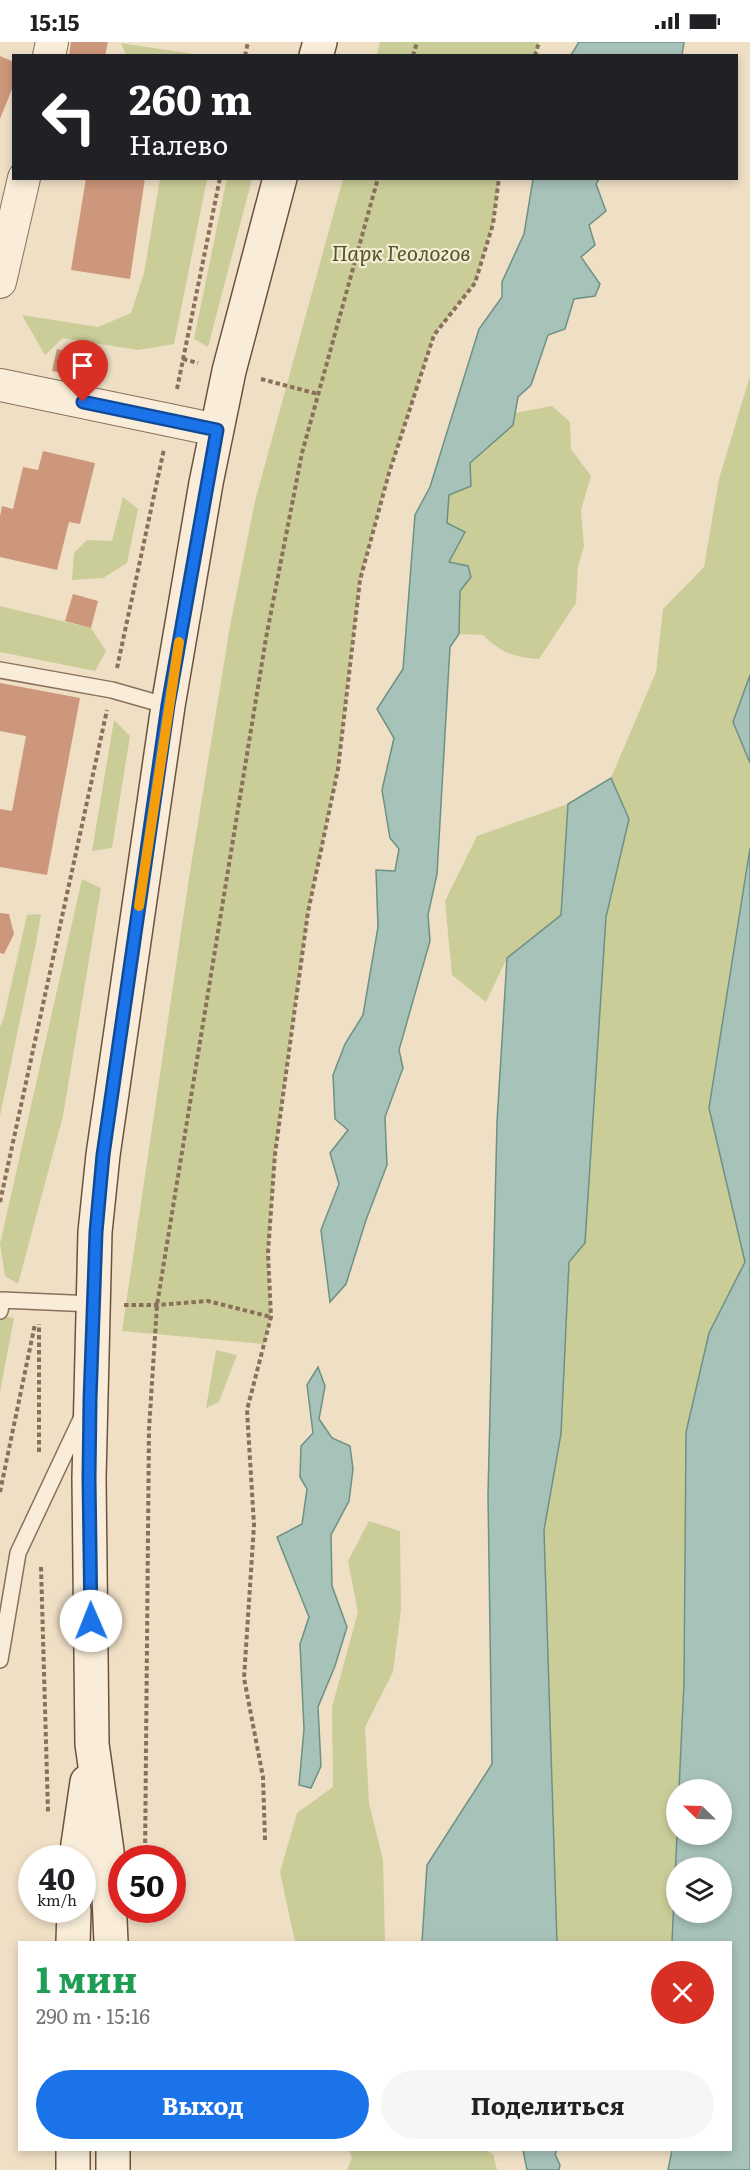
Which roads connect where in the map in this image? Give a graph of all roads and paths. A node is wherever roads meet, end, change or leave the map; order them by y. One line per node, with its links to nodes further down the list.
1 (23, 180): 6 (street)
2 (220, 180): 9 (path)
3 (279, 180): 10 (main road)
4 (377, 180): 17 (path)
5 (499, 180): 19 (path)
6 (5, 242): 7 (street)
7 (0, 282)
8 (0, 385): 9 (street)
9 (170, 419): 10 (street); 12 (path)
10 (217, 430): 13 (main road)
11 (0, 669): 12 (lane)
12 (112, 690): 13 (lane); 14 (path)
13 (168, 705): 16 (main road)
14 (0, 1202)
15 (39, 1302): 16 (lane); 18 (lane); 21 (path); 22 (path)
16 (93, 1304): 20 (main road)
17 (157, 1305): 19 (path); 29 (path)
18 (0, 1311)
19 (271, 1317): 27 (path)
20 (90, 1400): 22 (lane); 25 (main road)
21 (0, 1492)
22 (39, 1509): 24 (lane)
23 (41, 1557): 26 (path)
24 (0, 1660)
25 (92, 1744): 28 (main road); 32 (main road)
26 (48, 1813)
27 (265, 1840)
28 (78, 1845)
29 (145, 1845)
30 (74, 1923): 31 (main road)
31 (73, 1941)
32 (111, 1941)
33 (73, 2151): 35 (main road)
34 (113, 2151): 36 (main road)
35 (73, 2170)
36 (113, 2170)

